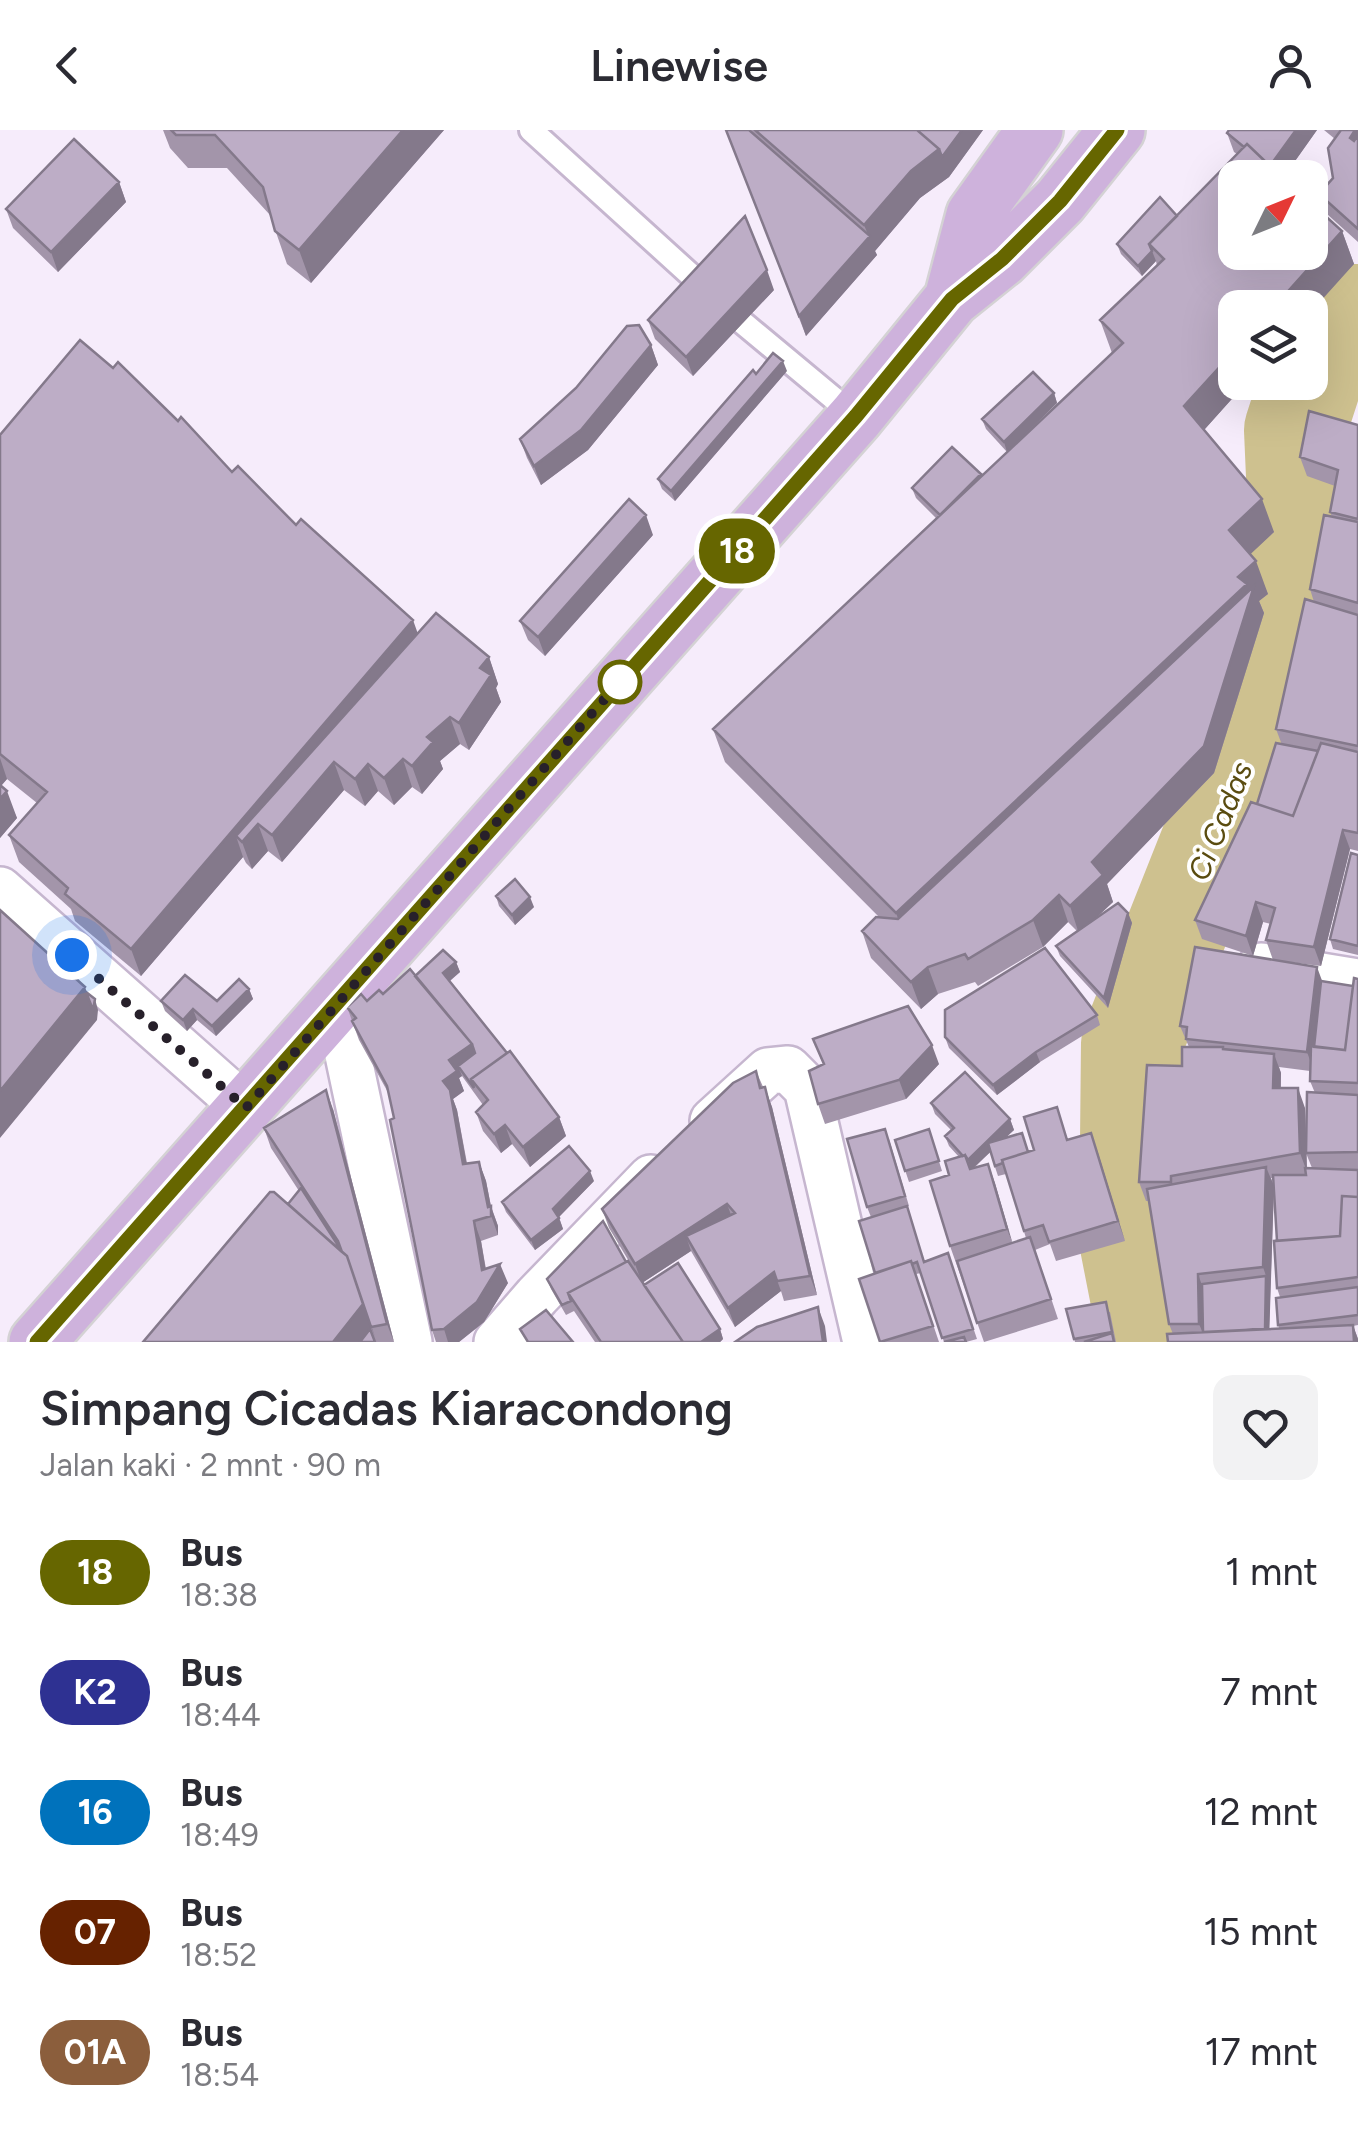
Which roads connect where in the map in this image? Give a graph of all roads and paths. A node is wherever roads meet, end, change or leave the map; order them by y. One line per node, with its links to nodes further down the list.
1 (530, 130): 4 (lane)
2 (1035, 130): 5 (main road)
3 (1117, 130): 5 (main road)
4 (704, 287)
5 (952, 299): 7 (main road)
6 (743, 323): 7 (lane)
7 (856, 416): 11 (main road)
8 (0, 890): 12 (street)
9 (1216, 958): 10 (street)
10 (1358, 982)
11 (337, 1003): 12 (main road); 14 (street)
12 (246, 1108): 13 (main road)
13 (37, 1342)
14 (409, 1342)
15 (497, 1342): 16 (street)
16 (866, 1342)

